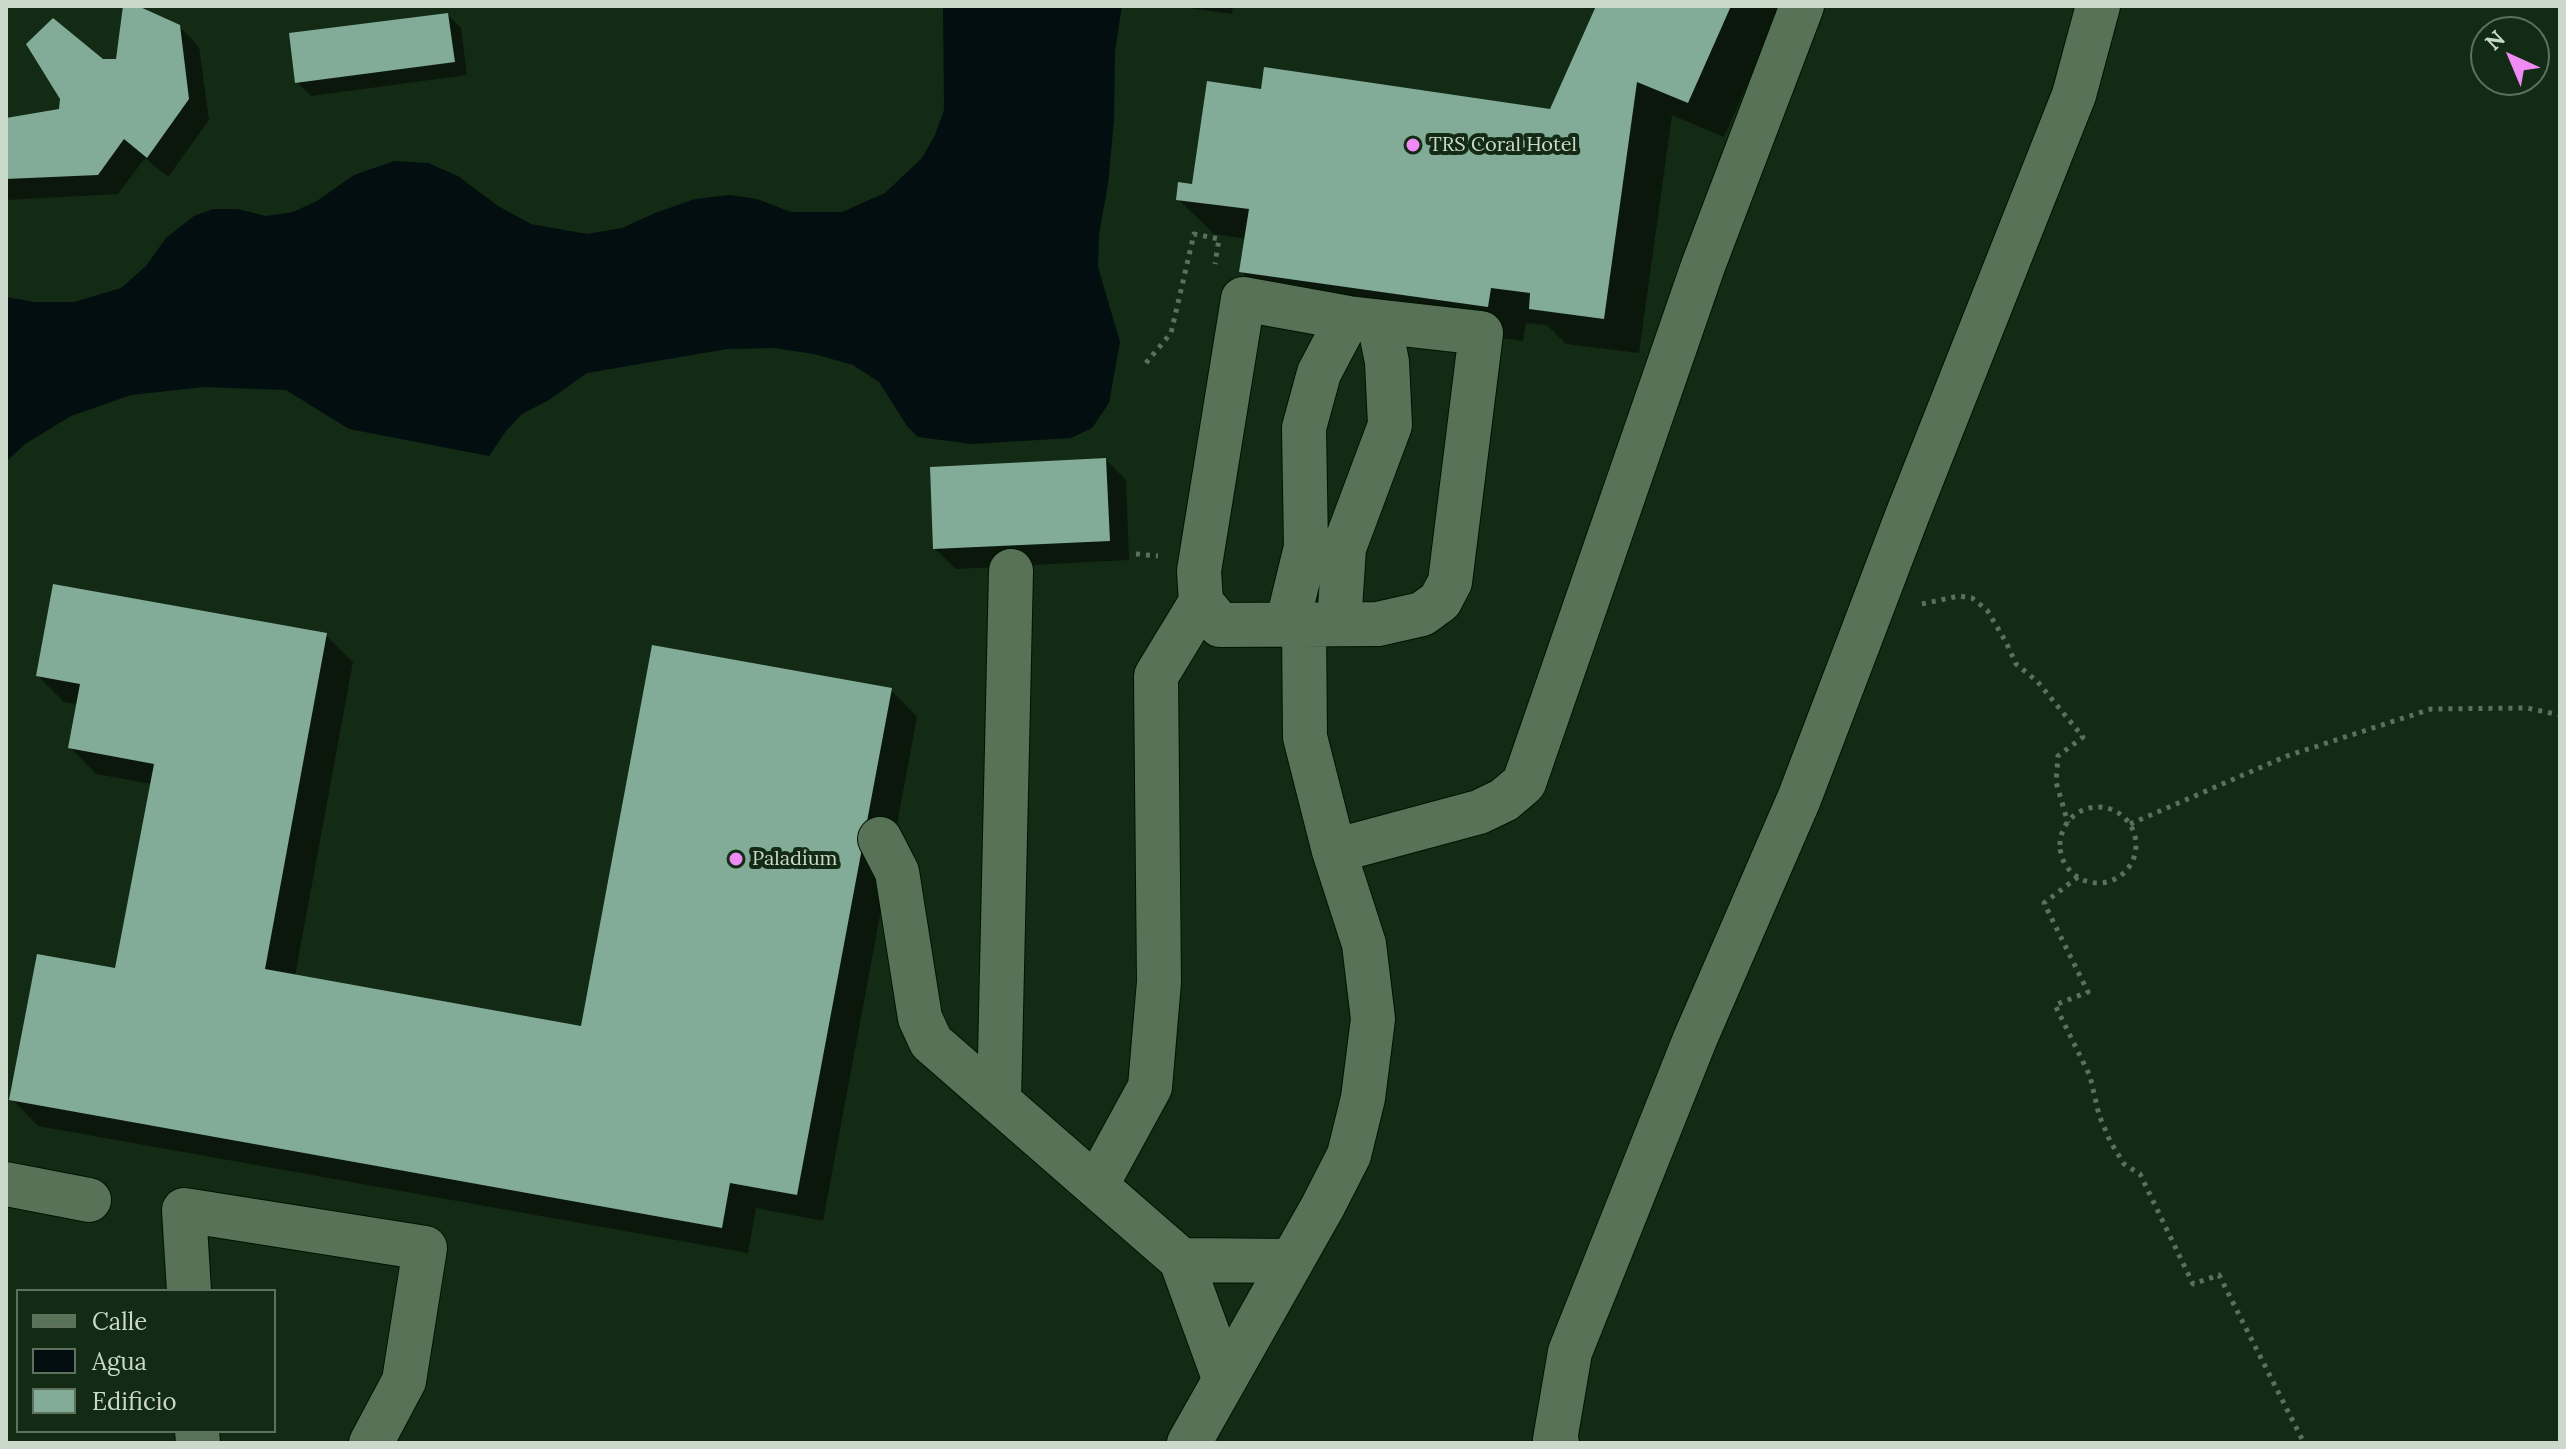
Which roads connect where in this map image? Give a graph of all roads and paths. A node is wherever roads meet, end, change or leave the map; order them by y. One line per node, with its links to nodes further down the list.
1 (1802, 6): 12 (lane)
2 (2098, 6): 6 (lane)
3 (1363, 320): 5 (lane); 7 (lane); 7 (lane); 7 (lane)
4 (1011, 571): 14 (lane)
5 (1201, 602): 7 (lane); 16 (lane)
6 (1869, 615): 9 (path); 24 (lane)
7 (1310, 625): 12 (lane)
8 (2560, 715): 10 (path)
9 (2068, 823): 10 (path); 13 (path)
10 (2130, 824): 13 (path)
11 (880, 839): 14 (lane)
12 (1334, 851): 19 (lane)
13 (2078, 877): 25 (path)
14 (999, 1101): 16 (lane)
15 (6, 1184): 17 (lane)
16 (1096, 1186): 18 (lane)
17 (89, 1200)
18 (1181, 1260): 19 (lane); 21 (lane)
19 (1292, 1261): 21 (lane)
20 (189, 1289): 22 (lane)
21 (1224, 1378): 23 (lane)
22 (371, 1443)
23 (1189, 1443)
24 (1557, 1443)
25 (2304, 1443)

